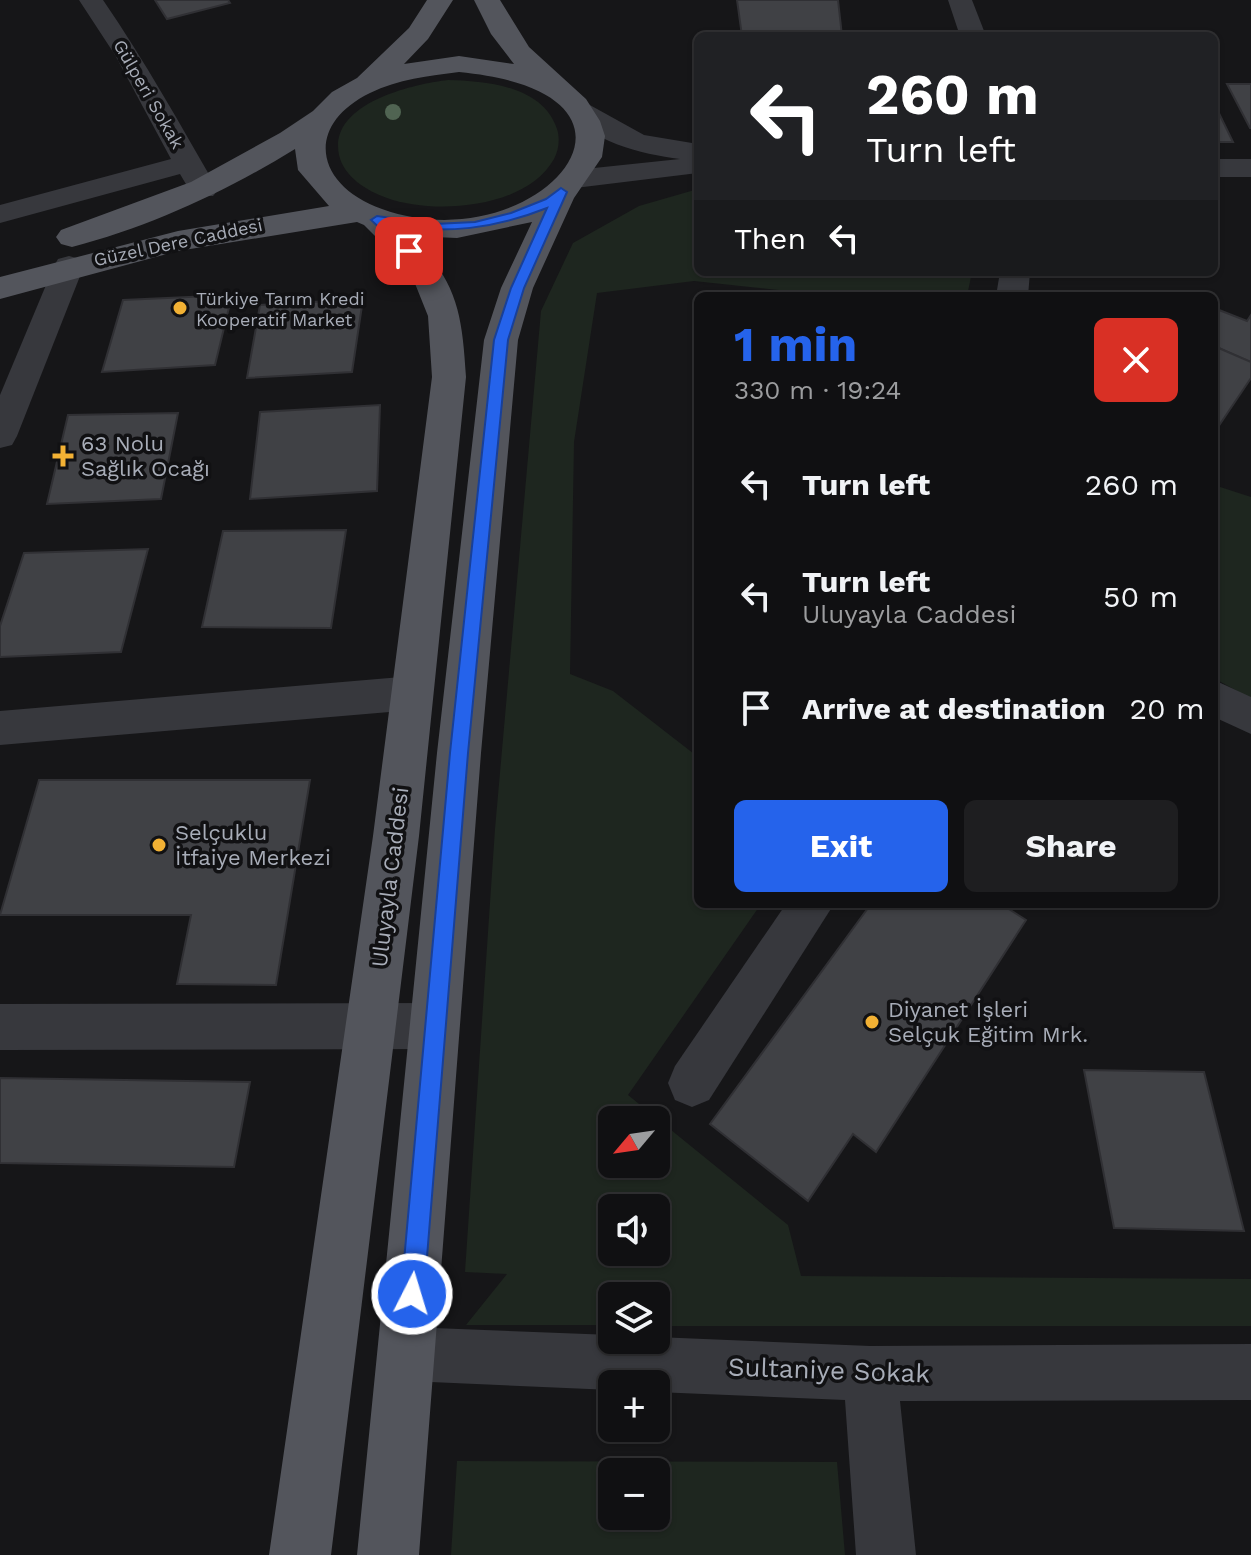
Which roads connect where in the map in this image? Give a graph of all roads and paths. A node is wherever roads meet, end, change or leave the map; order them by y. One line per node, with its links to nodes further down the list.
1 (91, 0): 13 (street, Gülperi Sokak)
2 (440, 0): 6 (main road)
3 (487, 0): 7 (main road)
4 (960, 0): 5 (street)
5 (972, 32)
6 (359, 88): 7 (main road); 8 (main road)
7 (568, 98): 9 (street); 14 (main road)
8 (321, 118): 13 (main road, Güzel Dere Caddesi); 16 (main road)
9 (694, 152)
10 (694, 167): 14 (street)
11 (1218, 168): 12 (street)
12 (1251, 168)
13 (196, 176): 15 (street); 17 (main road, Güzel Dere Caddesi)
14 (568, 186): 16 (main road); 27 (main road)
15 (0, 214)
16 (368, 216): 18 (main road, Güzel Dere Caddesi); 21 (main road, Uluyayla Caddesi)
17 (0, 259)
18 (69, 266): 19 (main road, Güzel Dere Caddesi); 20 (street)
19 (0, 288)
20 (0, 436)
21 (413, 693): 24 (street); 26 (main road, Uluyayla Caddesi)
22 (1218, 699): 23 (street)
23 (1251, 717)
24 (0, 728)
25 (809, 908): 29 (street)
26 (371, 1026): 27 (street); 28 (street); 33 (main road, Uluyayla Caddesi)
27 (435, 1026): 30 (main road)
28 (0, 1027)
29 (692, 1083)
30 (408, 1354): 32 (street, Sultaniye Sokak); 34 (main road)
31 (1251, 1372): 32 (street, Sultaniye Sokak)
32 (870, 1374): 35 (street)
33 (300, 1555)
34 (388, 1555)
35 (886, 1555)

